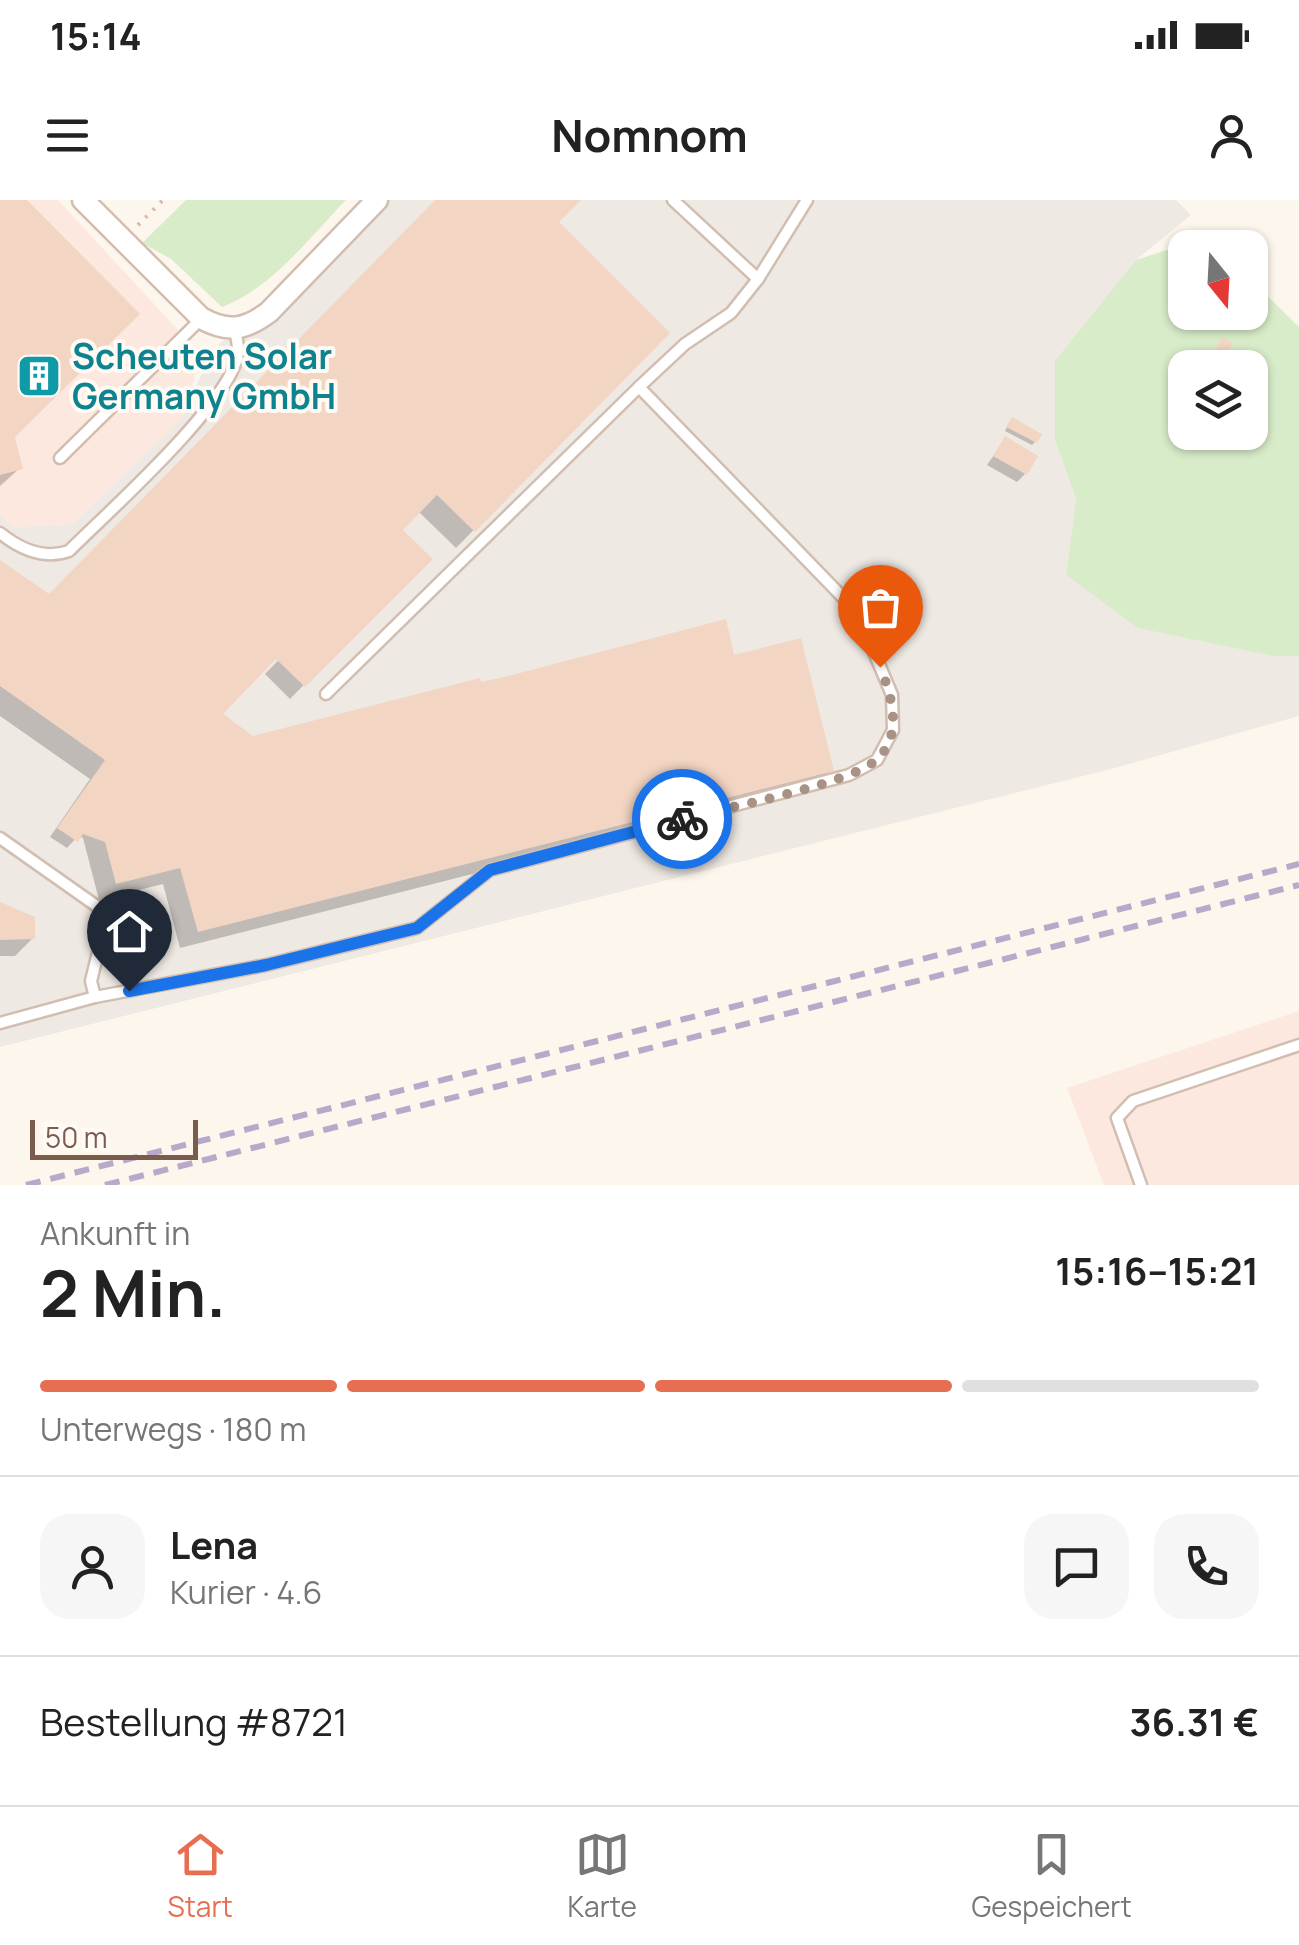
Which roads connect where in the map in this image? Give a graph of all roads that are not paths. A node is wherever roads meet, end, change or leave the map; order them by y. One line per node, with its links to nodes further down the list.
1 (83, 200): 6 (street)
2 (377, 200): 7 (street)
3 (673, 200): 5 (lane)
4 (807, 200): 5 (lane)
5 (758, 279): 8 (lane)
6 (201, 318): 7 (street); 9 (lane)
7 (235, 330): 10 (lane)
8 (639, 387): 11 (lane); 13 (lane)
9 (60, 458)
10 (0, 533)
11 (326, 694)
12 (0, 838): 13 (lane)
13 (95, 998): 14 (lane)
14 (0, 1023)
15 (1299, 1045): 16 (lane)
16 (1141, 1185)

